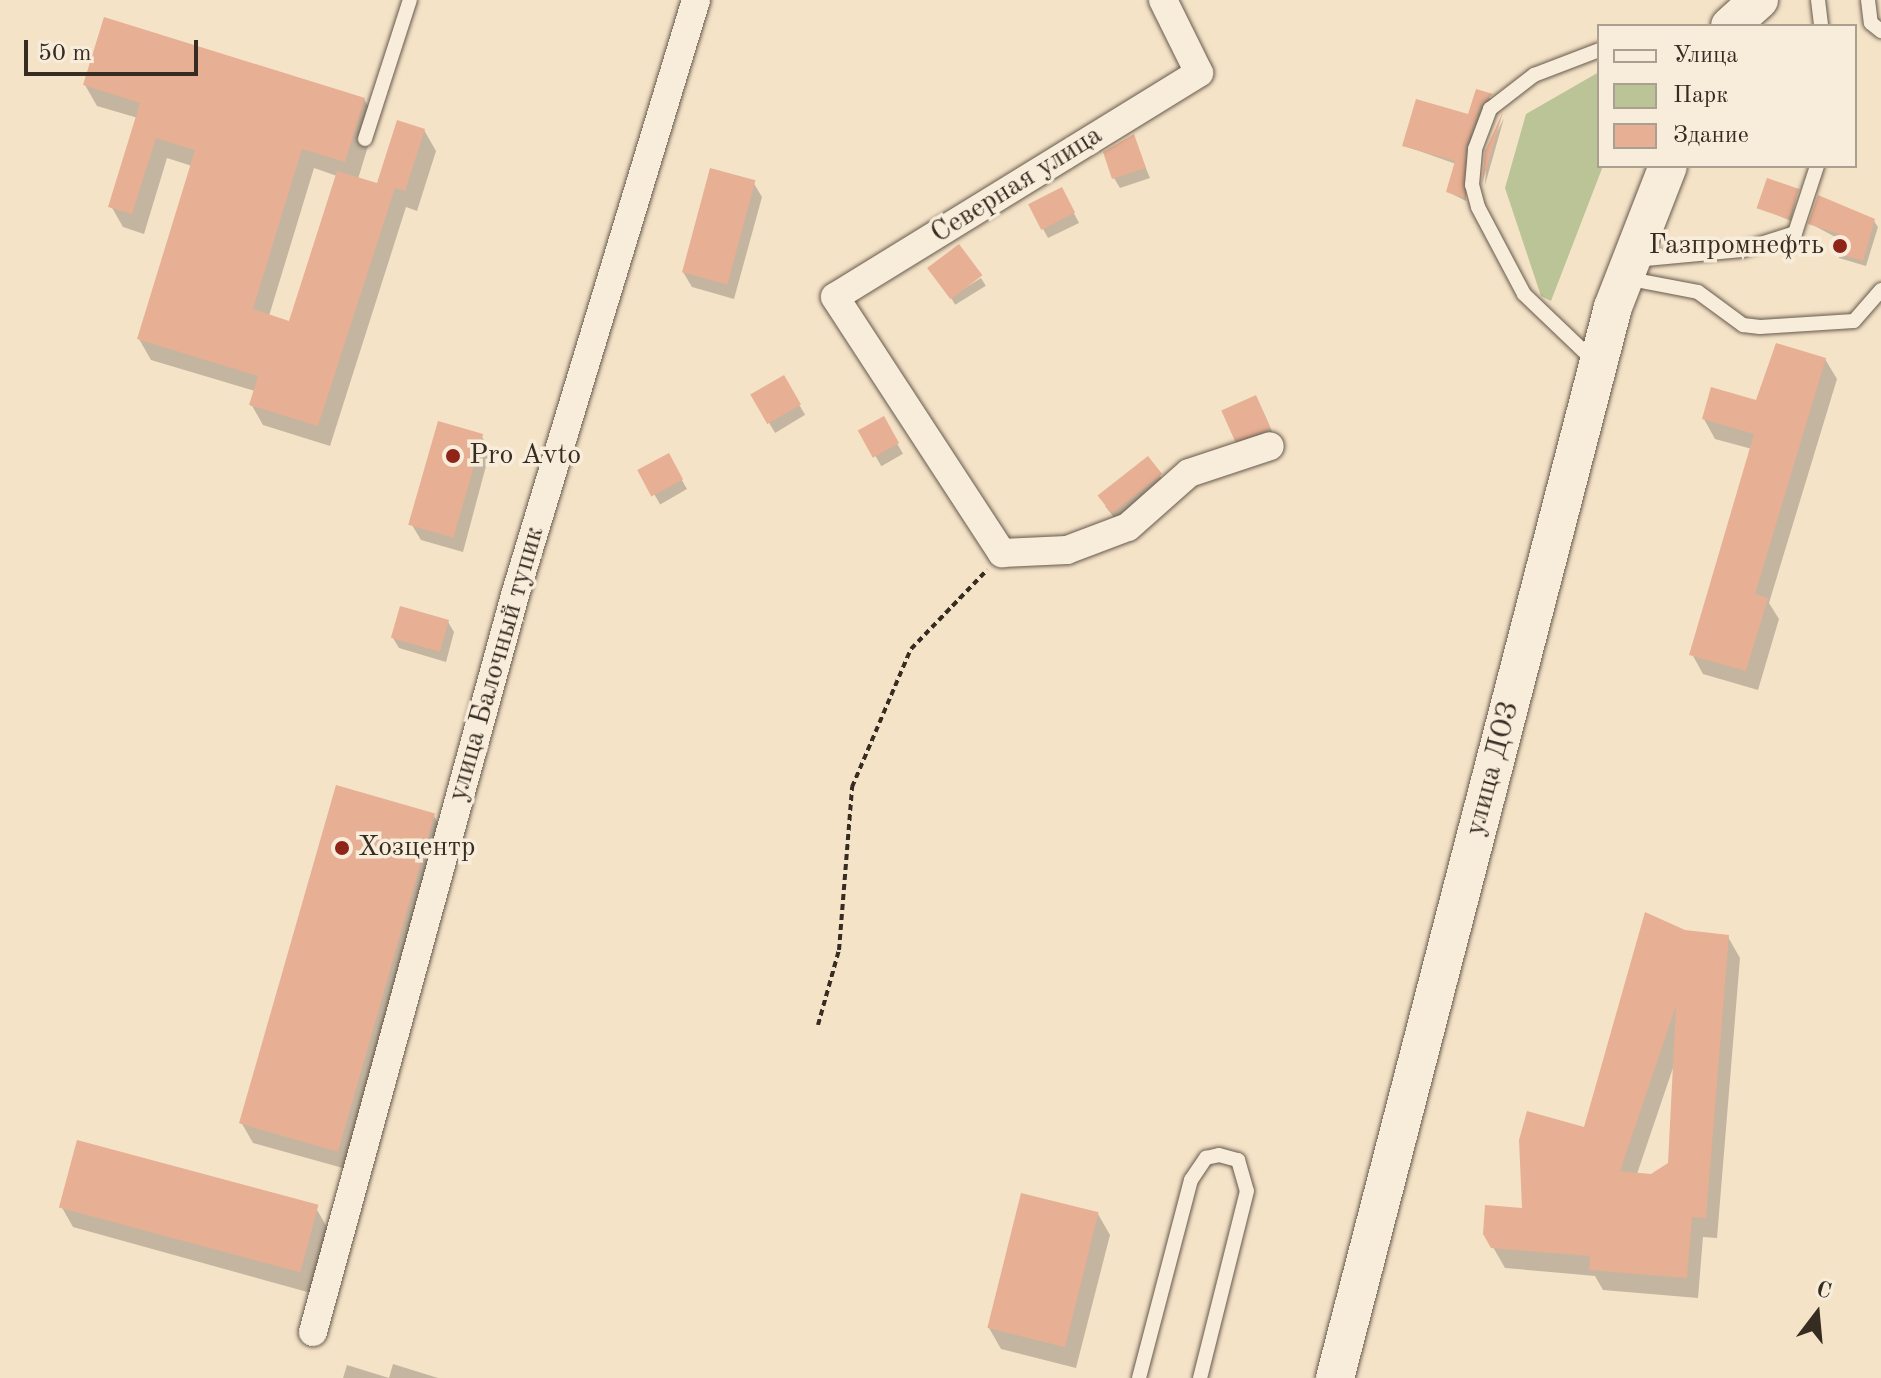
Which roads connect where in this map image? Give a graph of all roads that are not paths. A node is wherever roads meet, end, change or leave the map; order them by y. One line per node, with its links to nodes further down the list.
1 (410, 0): 13 (lane)
2 (696, 0): 20 (street, улица Балочный тупик)
3 (1163, 0): 19 (street, Северная улица)
4 (1719, 0): 8 (main road)
5 (1759, 0): 9 (main road)
6 (1818, 0): 10 (lane)
7 (1868, 0): 11 (lane)
8 (1720, 24)
9 (1732, 24)
10 (1821, 24)
11 (1881, 31)
12 (1597, 51): 18 (lane)
13 (365, 139)
14 (1667, 168): 16 (main road, улица ДОЗ)
15 (1816, 168): 16 (lane)
16 (1627, 269): 17 (lane); 18 (main road, улица ДОЗ)
17 (1881, 290)
18 (1598, 365): 23 (main road, улица ДОЗ)
19 (1270, 446)
20 (313, 1332)
21 (1139, 1378): 22 (lane)
22 (1200, 1378)
23 (1335, 1378)

